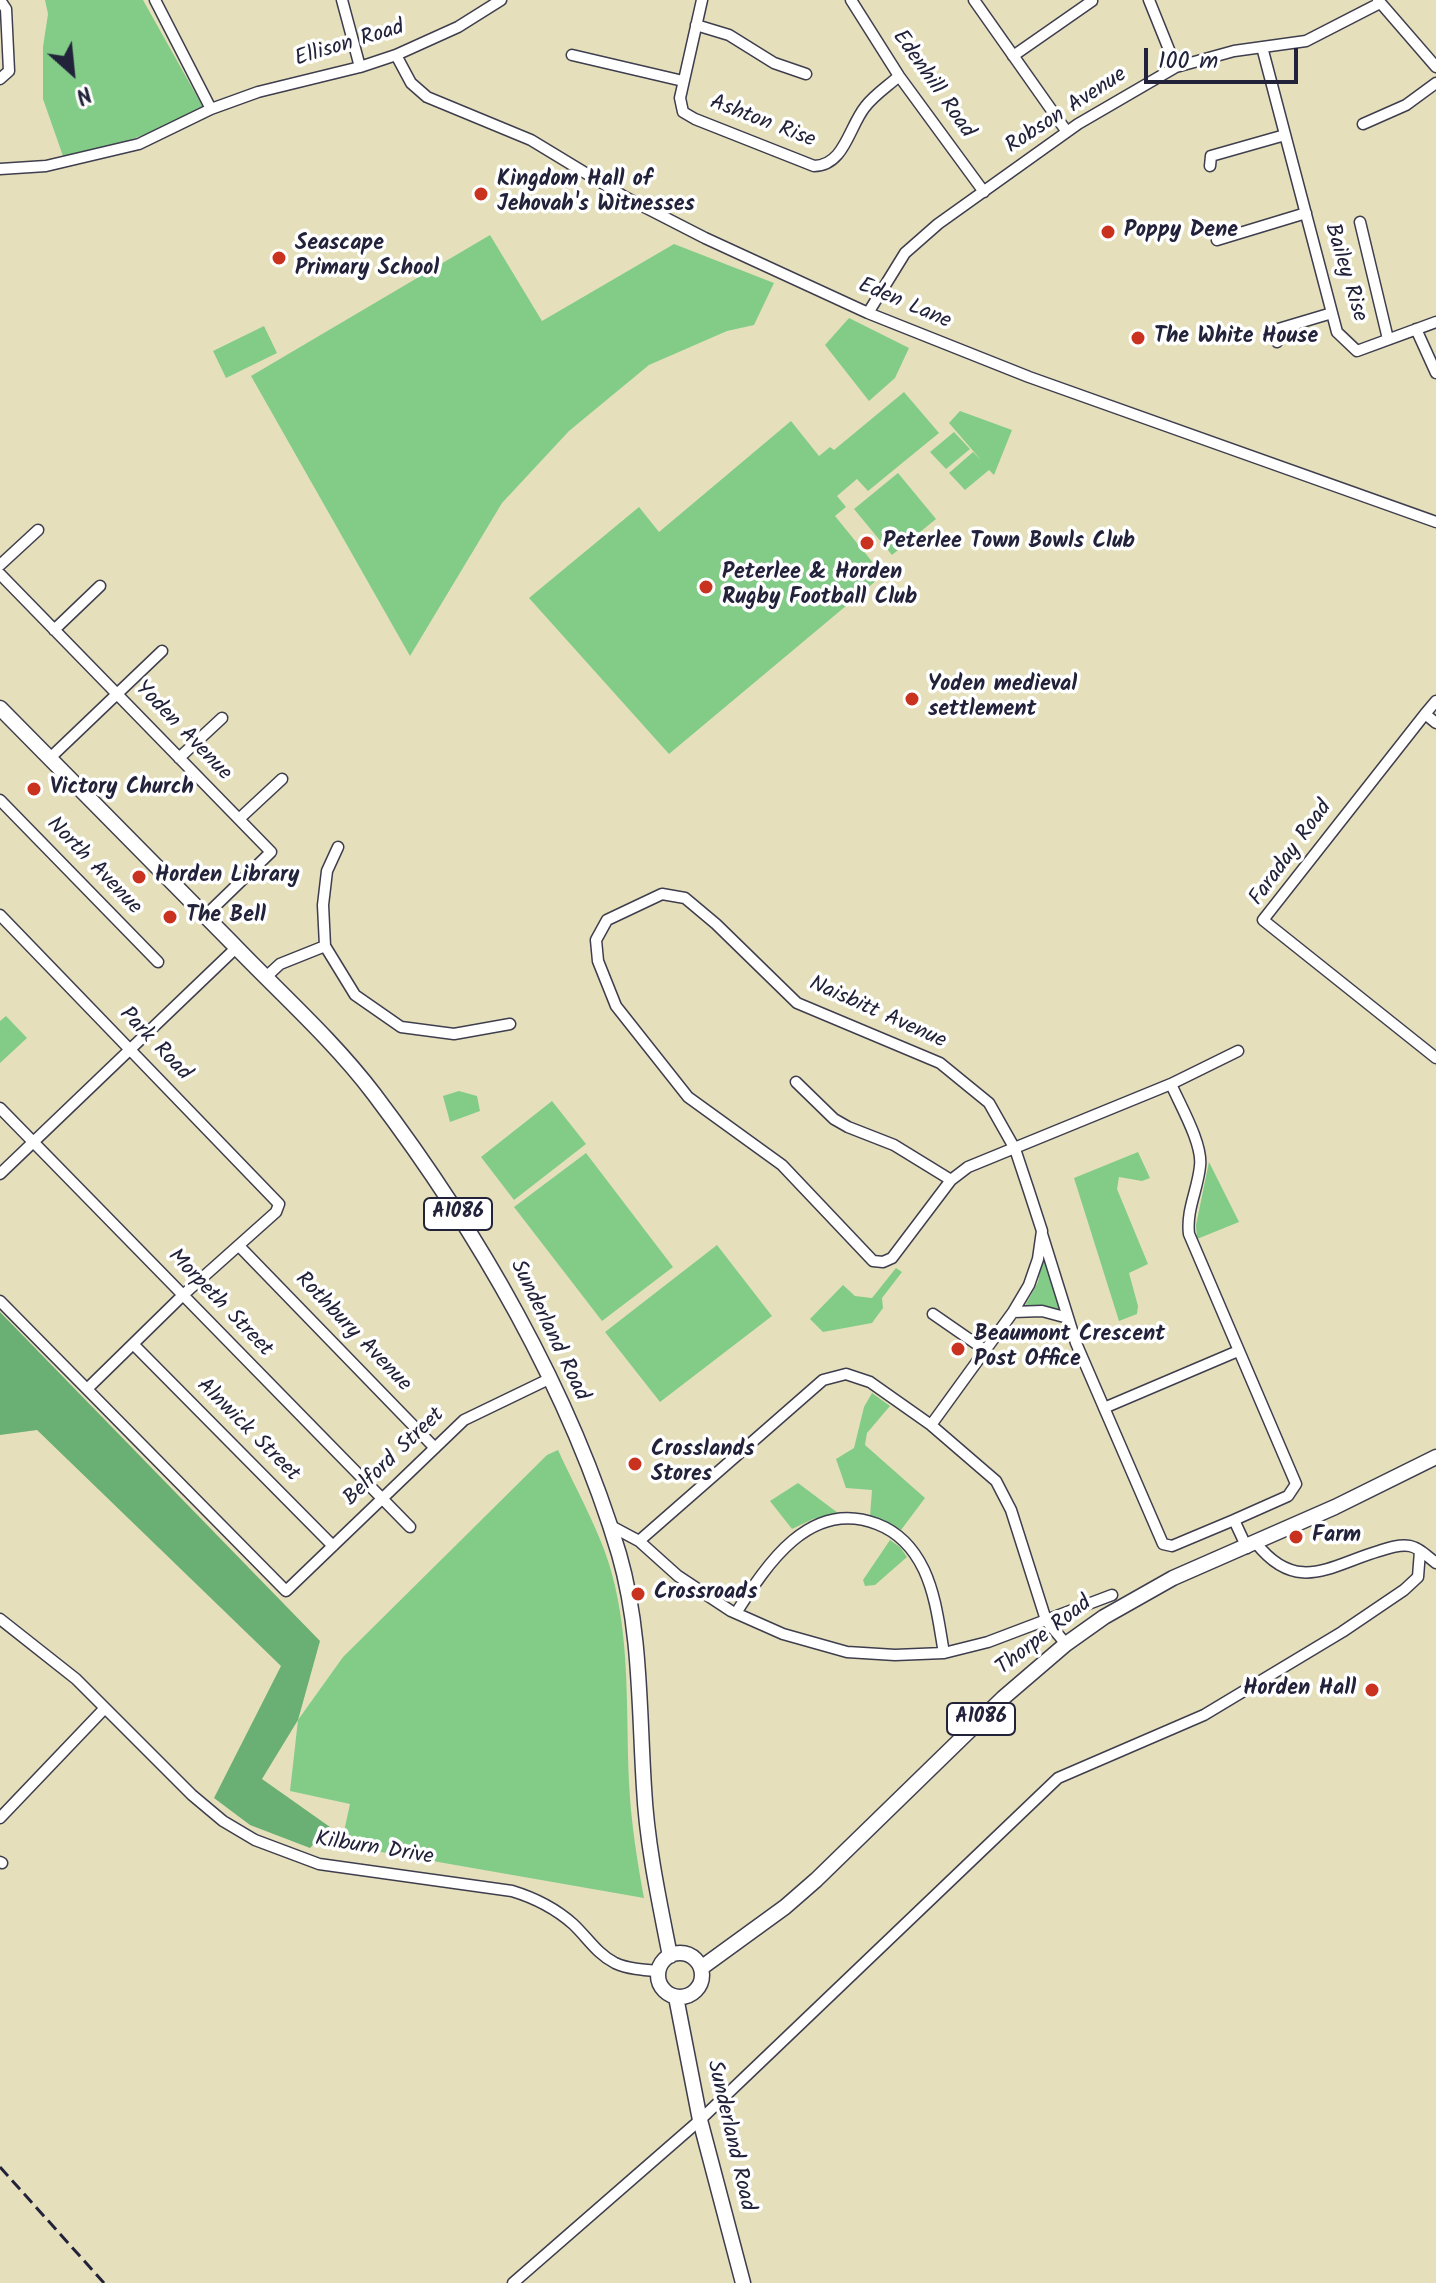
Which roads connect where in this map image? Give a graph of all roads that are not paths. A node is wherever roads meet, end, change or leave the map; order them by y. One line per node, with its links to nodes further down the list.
1 (155, 0): 24 (street)
2 (342, 0): 16 (street)
3 (501, 0): 13 (street, Ellison Road)
4 (701, 0): 11 (street, Ashton Rise)
5 (851, 0): 20 (street, Edenhill Road)
6 (974, 0): 15 (street)
7 (1149, 0): 17 (street)
8 (1092, 1): 15 (street)
9 (1379, 2): 12 (street, Robson Avenue); 18 (street)
10 (2, 6): 21 (street)
11 (696, 25): 19 (street); 22 (street, Ashton Rise)
12 (1262, 47): 17 (street, Robson Avenue); 27 (street, Bailey Rise)
13 (396, 55): 16 (street, Ellison Road); 34 (street, Eden Lane)
14 (572, 55): 22 (street)
15 (1013, 56): 26 (street)
16 (360, 67): 24 (street, Ellison Road)
17 (1176, 67): 26 (street, Robson Avenue)
18 (1436, 67)
19 (806, 74)
20 (899, 76): 22 (street, Ashton Rise); 30 (street, Edenhill Road)
21 (0, 79)
22 (683, 81)
23 (1436, 83): 25 (street)
24 (208, 111): 29 (street, Ellison Road)
25 (1363, 124)
26 (1067, 132): 30 (street, Robson Avenue)
27 (1285, 135): 28 (street); 31 (street, Bailey Rise)
28 (1210, 166)
29 (0, 169)
30 (984, 192): 34 (street, Robson Avenue)
31 (1306, 213): 33 (street, Bailey Rise); 35 (street, Bailey Rise)
32 (1360, 222): 38 (street)
33 (1217, 240)
34 (868, 313): 41 (street, Eden Lane)
35 (1332, 313): 38 (street, Bailey Rise); 39 (street)
36 (1436, 322): 37 (street, Bailey Rise)
37 (1416, 329): 38 (street, Bailey Rise); 40 (street)
38 (1388, 339)
39 (1277, 342)
40 (1436, 373)
41 (1436, 522)
42 (38, 530): 43 (street)
43 (0, 565)
44 (0, 574): 46 (street, Yoden Avenue)
45 (100, 586): 46 (street)
46 (54, 630): 48 (street, Yoden Avenue)
47 (162, 651): 48 (street)
48 (116, 693): 54 (street); 55 (street, Yoden Avenue)
49 (1436, 701): 51 (street)
50 (0, 708): 54 (main road, Sunderland Road / A1086)
51 (1425, 714): 53 (street); 69 (street, Faraday Road)
52 (222, 718): 55 (street)
53 (1436, 723)
54 (50, 758): 61 (main road, Sunderland Road / A1086)
55 (179, 758): 58 (street, Yoden Avenue)
56 (282, 779): 58 (street)
57 (0, 800): 64 (street, North Avenue)
58 (239, 819): 61 (street, Yoden Avenue)
59 (338, 847): 62 (street)
60 (0, 915): 67 (street, Park Road)
61 (205, 916): 63 (main road, Sunderland Road / A1086)
62 (325, 946): 65 (street); 66 (street)
63 (236, 948): 65 (main road, Sunderland Road / A1086); 67 (street)
64 (158, 962)
65 (266, 977): 87 (main road, Sunderland Road / A1086)
66 (510, 1024)
67 (130, 1049): 73 (street); 78 (street, Park Road)
68 (1238, 1051): 71 (street)
69 (1436, 1058)
70 (796, 1082): 76 (street)
71 (1171, 1084): 74 (street); 86 (street)
72 (0, 1108): 73 (street, Morpeth Street)
73 (33, 1142): 75 (street); 79 (street, Morpeth Street)
74 (1015, 1149): 76 (street); 76 (street, Naisbitt Avenue); 77 (street, Naisbitt Avenue)
75 (0, 1174)
76 (951, 1180)
77 (1042, 1231): 81 (street); 83 (street, Naisbitt Avenue)
78 (240, 1247): 79 (street); 91 (street, Rothbury Avenue)
79 (183, 1295): 84 (street); 93 (street, Morpeth Street)
80 (0, 1301): 88 (street)
81 (1013, 1312): 83 (street); 85 (street)
82 (933, 1314): 85 (street)
83 (1068, 1318): 89 (street, Naisbitt Avenue)
84 (133, 1344): 88 (street); 99 (street, Alnwick Street)
85 (985, 1350): 90 (street)
86 (1238, 1351): 89 (street); 94 (street)
87 (549, 1379): 91 (street, Belford Street); 95 (main road, Sunderland Road / A1086)
88 (87, 1389): 99 (street, Belford Street)
89 (1104, 1408): 94 (street, Naisbitt Avenue)
90 (931, 1425): 97 (street); 105 (street)
91 (435, 1448): 93 (street, Belford Street)
92 (1436, 1457): 98 (main road, Thorpe Road / A1086)
93 (382, 1499): 96 (street, Morpeth Street); 99 (street, Belford Street)
94 (1234, 1520): 98 (street)
95 (609, 1525): 97 (street, Thorpe Road); 110 (main road, Sunderland Road / A1086)
96 (410, 1527)
97 (639, 1541): 103 (street, Thorpe Road)
98 (1252, 1545): 100 (street); 106 (main road, Thorpe Road / A1086)
99 (333, 1546)
100 (1420, 1551): 101 (street); 114 (street)
101 (1436, 1563)
102 (1112, 1595): 105 (street, Thorpe Road)
103 (736, 1613): 107 (street, Thorpe Road); 107 (street)
104 (0, 1619): 108 (street, Kilburn Drive)
105 (1046, 1620): 106 (street); 107 (street, Thorpe Road)
106 (1066, 1644): 111 (main road, Thorpe Road / A1086)
107 (944, 1653)
108 (105, 1708): 109 (street); 112 (street, Kilburn Drive)
109 (0, 1818)
110 (670, 1956): 111 (main road); 112 (main road)
111 (701, 1968): 113 (main road)
112 (658, 1971): 113 (main road)
113 (676, 1997): 114 (main road, Sunderland Road)
114 (700, 2120): 115 (street); 116 (main road, Sunderland Road)
115 (513, 2283)
116 (743, 2283)

